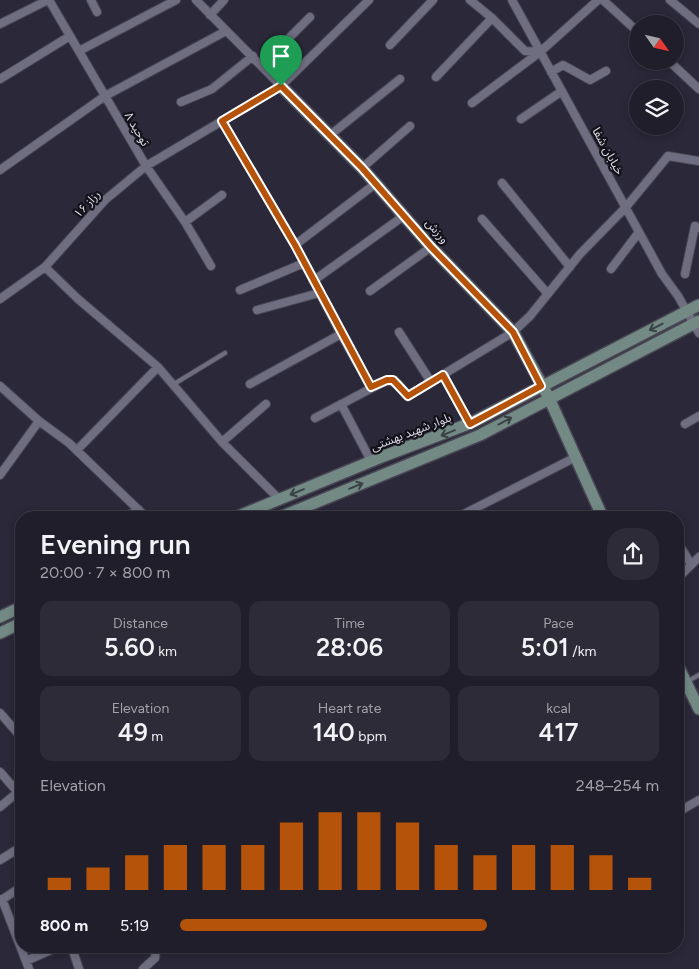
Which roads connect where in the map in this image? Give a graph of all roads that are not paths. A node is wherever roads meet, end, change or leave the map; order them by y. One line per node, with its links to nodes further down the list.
1 (48, 0): 17 (street); 21 (street, توحید ۸)
2 (91, 0): 13 (street)
3 (176, 0): 23 (street)
4 (196, 0): 14 (street, ورزش)
5 (224, 0): 14 (street)
6 (369, 0): 33 (street, رزاز ۱۶)
7 (433, 0): 22 (street)
8 (470, 0): 16 (street)
9 (512, 0): 24 (street, خیابان شفا)
10 (598, 0): 24 (street)
11 (603, 0): 18 (street)
12 (670, 0): 19 (street)
13 (97, 12)
14 (210, 15): 20 (street, ورزش)
15 (310, 17): 26 (street)
16 (492, 18): 24 (street); 30 (street)
17 (0, 24)
18 (629, 24)
19 (699, 24)
20 (226, 31): 25 (street, ورزش); 36 (street)
21 (70, 36): 23 (street, توحید ۸); 31 (street)
22 (390, 45)
23 (79, 51): 36 (street, توحید ۸)
24 (540, 52): 29 (street, خیابان شفا); 38 (street)
25 (253, 56): 26 (street, ورزش); 37 (street)
26 (262, 65): 33 (street, ورزش)
27 (679, 70): 34 (street)
28 (606, 71): 29 (street)
29 (551, 72): 35 (street, خیابان شفا)
30 (436, 77)
31 (0, 79)
32 (400, 79): 42 (street)
33 (281, 86): 40 (street, رزاز ۱۶); 42 (main road, ورزش)
34 (699, 89)
35 (562, 91): 39 (street); 50 (street, خیابان شفا)
36 (105, 96): 44 (street, توحید ۸); 46 (street)
37 (182, 102)
38 (472, 102)
39 (521, 119)
40 (222, 121): 44 (street, رزاز ۱۶); 56 (street)
41 (410, 126): 45 (street)
42 (329, 136): 45 (main road, ورزش)
43 (699, 162): 50 (street)
44 (146, 166): 53 (street, توحید ۸); 59 (street, رزاز ۱۶)
45 (362, 168): 48 (main road, ورزش)
46 (0, 170)
47 (502, 183): 61 (street)
48 (375, 184): 51 (main road, ورزش); 56 (street)
49 (222, 195): 53 (street)
50 (626, 207): 55 (street, خیابان شفا); 61 (street)
51 (405, 215): 57 (main road, ورزش); 64 (street)
52 (482, 219): 68 (street)
53 (185, 222): 60 (street, توحید ۸)
54 (697, 227): 63 (street)
55 (639, 232): 62 (street); 72 (street, خیابان شفا)
56 (295, 245): 58 (street)
57 (431, 247): 66 (street); 75 (main road, ورزش)
58 (304, 263): 64 (street); 65 (street)
59 (45, 266): 69 (street, رزاز ۱۶); 78 (street)
60 (210, 266)
61 (570, 267): 68 (street)
62 (611, 269)
63 (685, 274)
64 (314, 281): 67 (street)
65 (240, 290)
66 (370, 291)
67 (320, 293): 71 (street); 76 (street)
68 (548, 294): 75 (street)
69 (0, 299)
70 (699, 305): 72 (main road, بلوار شهید بهشتی)
71 (258, 310)
72 (687, 311): 73 (street, خیابان شفا); 83 (main road, بلوار شهید بهشتی, one-way to 83)
73 (697, 326): 86 (main road)
74 (399, 332): 80 (street)
75 (513, 332): 79 (street); 83 (main road, ورزش)
76 (341, 334): 82 (street); 85 (street)
77 (226, 353): 81 (lane)
78 (158, 367): 81 (street); 95 (street)
79 (443, 375): 80 (street); 92 (lane)
80 (431, 382): 85 (street)
81 (174, 384): 94 (street)
82 (250, 384)
83 (541, 386): 86 (main road, ورزش); 92 (main road, بلوار شهید بهشتی)
84 (0, 387): 91 (street)
85 (371, 387): 88 (street)
86 (549, 398): 96 (main road, ورزش); 102 (main road, one-way to 86)
87 (266, 404): 94 (street)
88 (341, 404): 90 (street); 97 (street)
89 (699, 416): 93 (street)
90 (315, 418)
91 (39, 421): 95 (street); 98 (street)
92 (470, 424): 97 (main road, بلوار شهید بهشتی, one-way to 97)
93 (685, 424)
94 (222, 442): 99 (street)
95 (77, 450): 100 (street)
96 (576, 458): 103 (street); 104 (main road, ورزش)
97 (371, 462): 99 (main road, بلوار شهید بهشتی, one-way to 99)
98 (0, 475)
99 (279, 499): 101 (main road, بلوار شهید بهشتی)
100 (139, 510)
101 (261, 511)
102 (295, 511)
103 (470, 511)
104 (597, 511)
105 (684, 553): 107 (street)
106 (699, 557): 107 (street)
107 (691, 564): 108 (street)
108 (684, 572)
109 (15, 610): 110 (main road)
110 (0, 617)
111 (15, 628): 112 (main road)
112 (0, 633)
113 (699, 674): 114 (lane)
114 (685, 682): 115 (main road)
115 (699, 709)
116 (0, 713): 117 (street)
117 (15, 731)
118 (0, 772): 119 (street)
119 (15, 788)
120 (15, 797): 122 (street)
121 (699, 800): 123 (street)
122 (0, 807)
123 (684, 809)
124 (15, 851): 125 (street)
125 (0, 860)
126 (15, 891): 127 (street)
127 (1, 900): 128 (street)
128 (15, 934)
129 (23, 953): 133 (street)
130 (45, 953): 133 (street)
131 (74, 953): 135 (street)
132 (156, 953): 136 (street)
133 (26, 961): 134 (street)
134 (29, 969)
135 (79, 969)
136 (143, 969)

